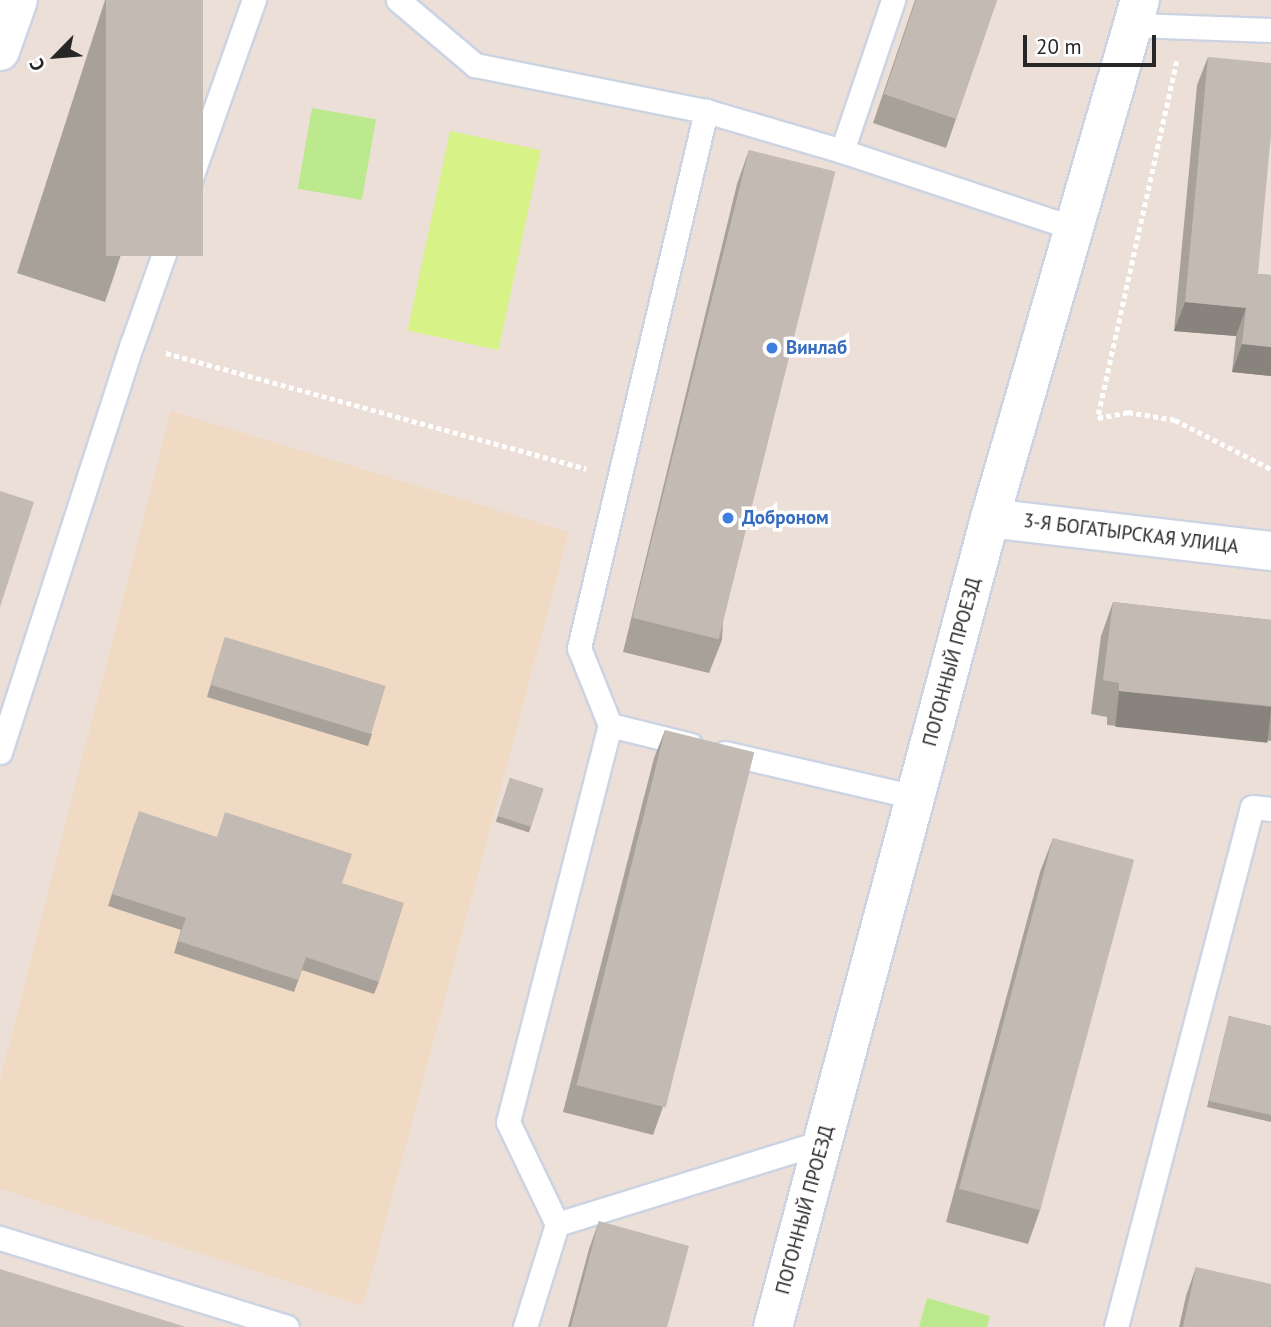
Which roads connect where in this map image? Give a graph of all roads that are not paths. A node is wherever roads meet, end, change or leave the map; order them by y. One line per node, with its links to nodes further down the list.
1 (18, 0): 7 (street)
2 (254, 0): 14 (lane)
3 (398, 0): 8 (lane)
4 (892, 0): 9 (lane)
5 (1137, 13): 6 (lane); 10 (street, ПОГОННЫЙ ПРОЕЗД)
6 (1271, 30)
7 (0, 51)
8 (706, 111): 9 (lane); 13 (lane)
9 (842, 151): 10 (lane)
10 (1073, 228): 11 (street, ПОГОННЫЙ ПРОЕЗД)
11 (990, 518): 12 (street, 3-Я БОГАТЫРСКАЯ УЛИЦА); 15 (street, ПОГОННЫЙ ПРОЕЗД)
12 (1271, 551)
13 (610, 725): 15 (lane); 18 (lane)
14 (0, 752)
15 (916, 797): 17 (street, ПОГОННЫЙ ПРОЕЗД)
16 (1271, 810): 23 (lane)
17 (825, 1141): 18 (lane); 22 (street, ПОГОННЫЙ ПРОЕЗД)
18 (557, 1224): 21 (lane)
19 (0, 1238): 20 (lane)
20 (287, 1327)
21 (525, 1327)
22 (773, 1327)
23 (1116, 1327)

